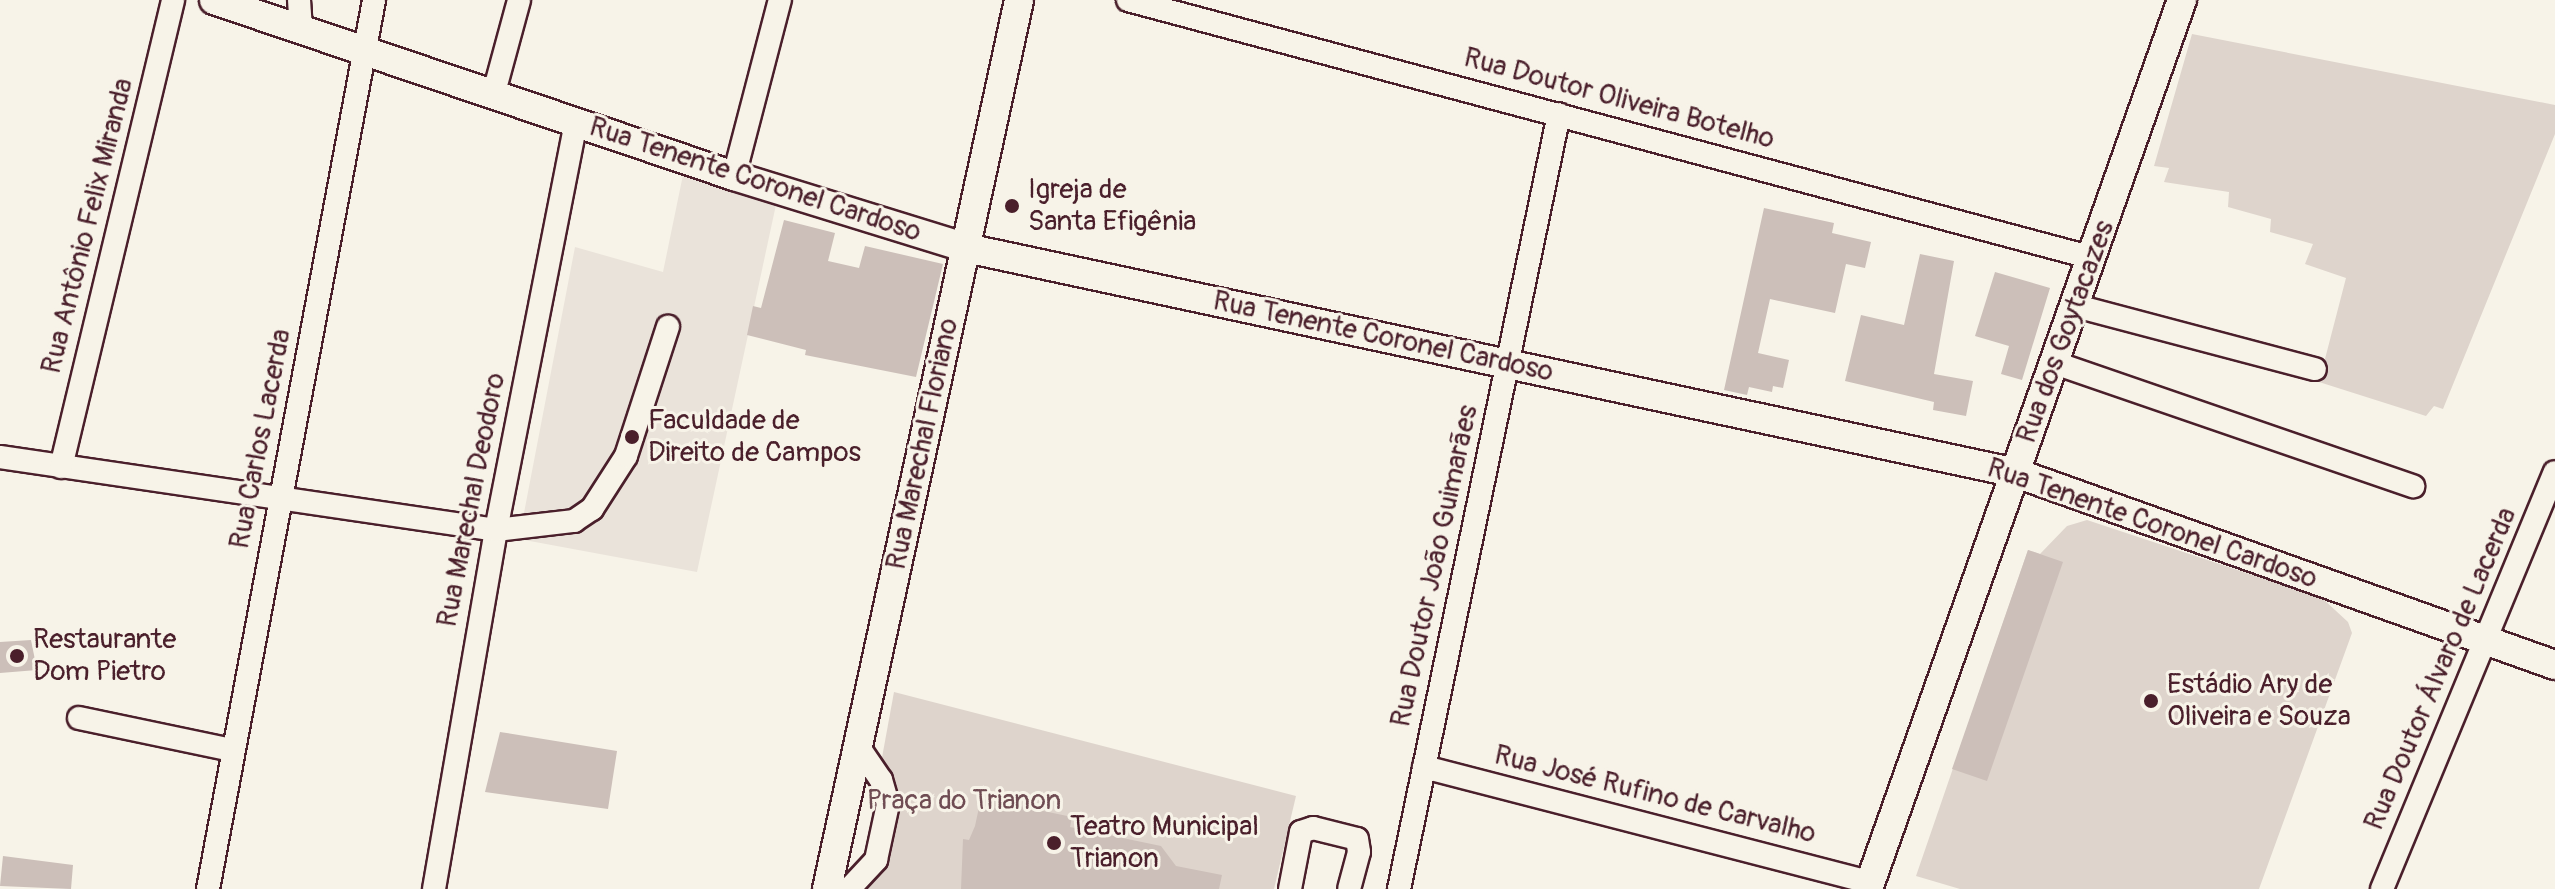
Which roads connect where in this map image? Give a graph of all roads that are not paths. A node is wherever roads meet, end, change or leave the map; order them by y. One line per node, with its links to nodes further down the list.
1 (173, 0): 24 (street, Rua Antônio Felix Miranda)
2 (214, 0): 10 (main road, Rua Tenente Coronel Cardoso)
3 (299, 0): 10 (street)
4 (374, 0): 11 (street, Rua Carlos Lacerda)
5 (519, 0): 12 (street)
6 (780, 0): 15 (street)
7 (1019, 0): 16 (main road, Rua Marechal Floriano)
8 (1128, 0): 13 (street, Rua Doutor Oliveira Botelho)
9 (2182, 0): 17 (main road, Rua dos Goytacazes)
10 (301, 30): 11 (main road, Rua Tenente Coronel Cardoso)
11 (365, 51): 12 (main road, Rua Tenente Coronel Cardoso); 28 (street, Rua Carlos Lacerda)
12 (493, 96): 14 (main road, Rua Tenente Coronel Cardoso)
13 (1559, 114): 17 (street, Rua Doutor Oliveira Botelho); 20 (street, Rua Doutor João Guimarães)
14 (576, 122): 15 (main road, Rua Tenente Coronel Cardoso); 29 (street, Rua Marechal Deodoro)
15 (734, 176): 16 (main road, Rua Tenente Coronel Cardoso)
16 (966, 248): 20 (main road, Rua Tenente Coronel Cardoso); 33 (main road, Rua Marechal Floriano)
17 (2093, 258): 18 (main road, Rua dos Goytacazes)
18 (2076, 306): 21 (main road, Rua dos Goytacazes); 22 (street)
19 (668, 327): 29 (street)
20 (1508, 363): 26 (main road, Rua Tenente Coronel Cardoso); 35 (street, Rua Doutor João Guimarães)
21 (2055, 363): 26 (main road, Rua dos Goytacazes); 27 (street)
22 (2315, 369)
23 (0, 457): 24 (street)
24 (61, 467): 28 (street)
25 (2555, 472): 30 (street, Rua Doutor Álvaro de Lacerda)
26 (2016, 473): 30 (main road, Rua Tenente Coronel Cardoso); 36 (main road, Rua dos Goytacazes)
27 (2413, 486)
28 (280, 496): 29 (street); 34 (street, Rua Carlos Lacerda)
29 (496, 530): 38 (street, Rua Marechal Deodoro)
30 (2485, 640): 31 (main road, Rua Tenente Coronel Cardoso); 44 (street, Rua Doutor Álvaro de Lacerda)
31 (2555, 665)
32 (79, 718): 34 (street)
33 (858, 746): 39 (main road, Rua Marechal Floriano); 40 (street)
34 (232, 750): 37 (street, Rua Carlos Lacerda)
35 (1424, 767): 36 (street, Rua José Rufino de Carvalho); 43 (street, Rua Doutor João Guimarães)
36 (1869, 885)
37 (208, 889)
38 (434, 889)
39 (827, 889)
40 (849, 889)
41 (1290, 889): 42 (street)
42 (1349, 889)
43 (1399, 889)
44 (2382, 889)

